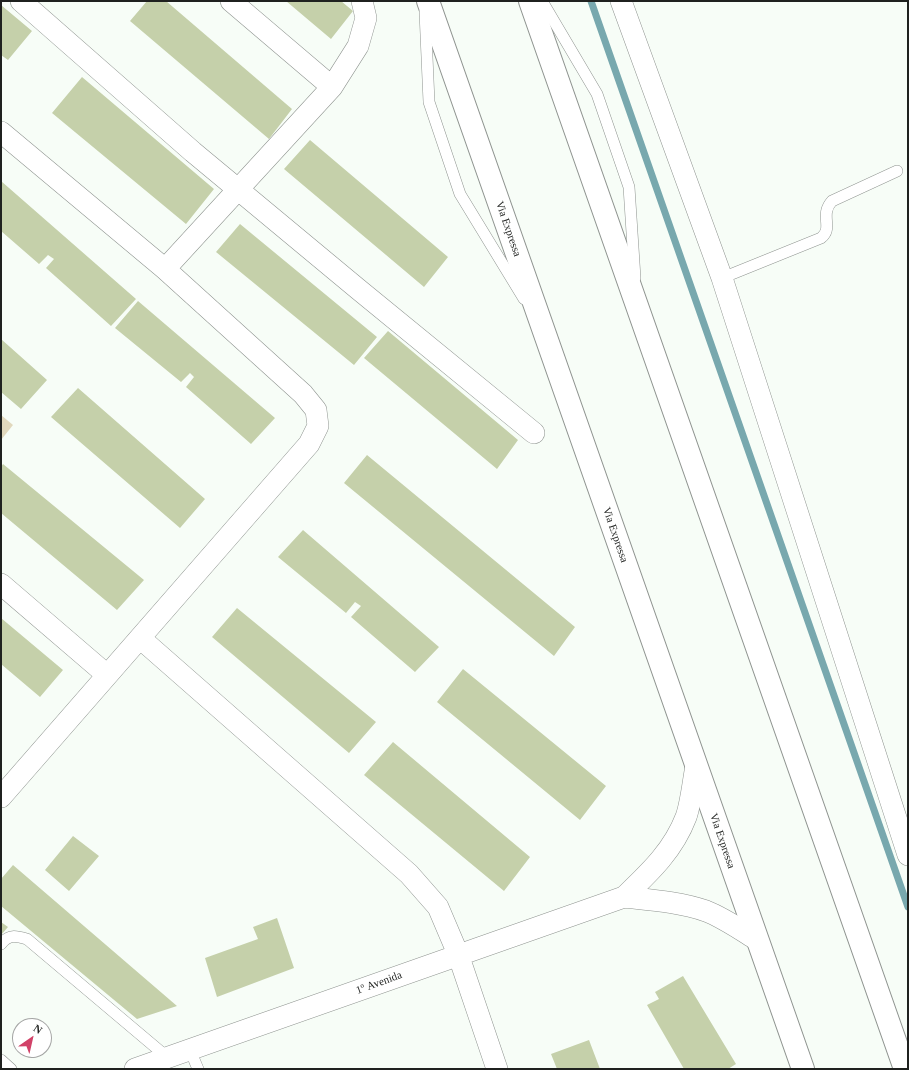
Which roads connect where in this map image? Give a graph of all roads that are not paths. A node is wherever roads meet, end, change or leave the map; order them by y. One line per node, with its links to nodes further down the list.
1 (21, 1): 12 (street)
2 (231, 1): 9 (street)
3 (362, 1): 9 (street)
4 (424, 1): 16 (lane)
5 (428, 1): 16 (main road, Via Expressa)
6 (530, 1): 15 (main road)
7 (542, 1): 15 (lane)
8 (621, 1): 14 (street)
9 (332, 87): 12 (street)
10 (1, 132): 13 (street)
11 (896, 171): 14 (lane)
12 (239, 190): 13 (street); 17 (street)
13 (165, 270): 19 (street)
14 (722, 278): 23 (street)
15 (637, 304): 36 (main road)
16 (544, 332): 21 (main road, Via Expressa)
17 (534, 433)
18 (1, 584): 20 (street)
19 (140, 638): 20 (street); 27 (street)
20 (107, 675): 22 (street)
21 (696, 766): 24 (street); 25 (main road, Via Expressa)
22 (1, 797)
23 (908, 855)
24 (624, 897): 25 (street); 27 (street, 1º Avenida)
25 (757, 940): 35 (main road, Via Expressa)
26 (1, 944): 29 (lane)
27 (458, 954): 28 (street, 1º Avenida); 34 (street)
28 (190, 1050): 29 (street, 1º Avenida); 33 (lane)
29 (167, 1057): 32 (street, 1º Avenida)
30 (1, 1060): 31 (lane)
31 (11, 1069)
32 (135, 1069)
33 (198, 1069)
34 (497, 1069)
35 (803, 1069)
36 (905, 1069)

